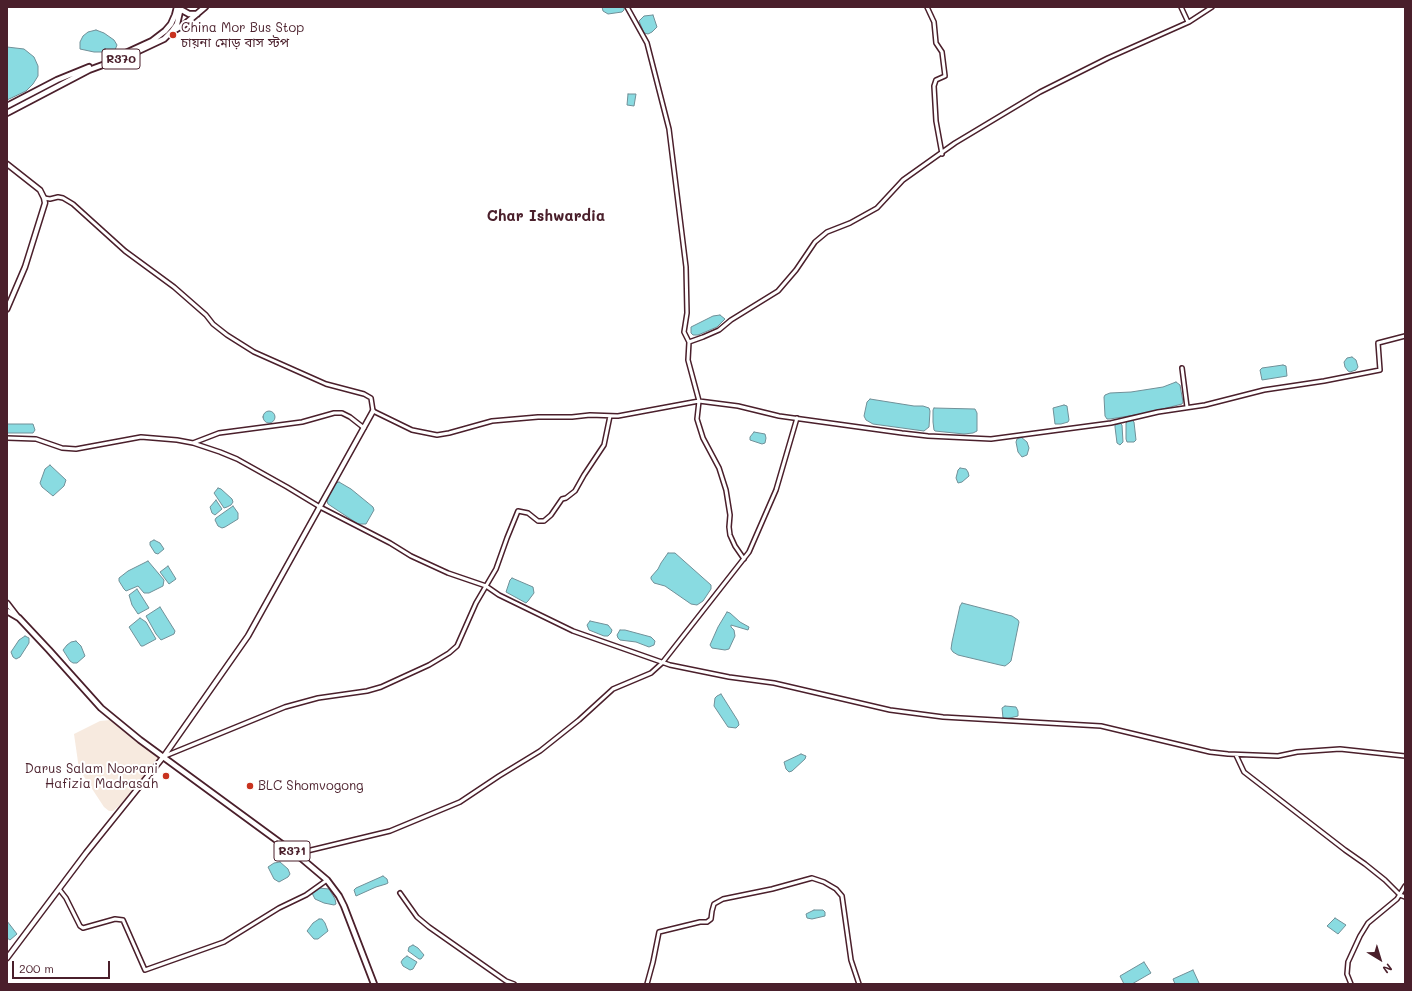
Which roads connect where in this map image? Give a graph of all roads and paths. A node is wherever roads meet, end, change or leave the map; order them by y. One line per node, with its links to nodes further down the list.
1 (205, 7): 7 (main road)
2 (627, 7): 17 (street)
3 (927, 7): 12 (street)
4 (1182, 7): 8 (street)
5 (1212, 7): 8 (street)
6 (179, 8): 7 (main road); 9 (main road, R370); 10 (main road, R370)
7 (197, 14): 9 (main road)
8 (1188, 22): 12 (street)
9 (172, 31): 11 (main road, R370)
10 (7, 106)
11 (7, 113)
12 (942, 154): 17 (street)
13 (7, 164): 14 (street)
14 (44, 198): 15 (street); 21 (street)
15 (7, 309)
16 (1405, 336): 20 (street)
17 (689, 342): 19 (street)
18 (1182, 368): 20 (street)
19 (699, 401): 22 (street); 23 (street); 28 (street)
20 (1187, 407): 23 (street)
21 (373, 411): 22 (street); 24 (street)
22 (610, 416): 29 (street)
23 (797, 418): 28 (street)
24 (364, 428): 26 (street); 27 (street)
25 (7, 438): 26 (street)
26 (193, 443): 27 (street)
27 (320, 508): 29 (street); 35 (street)
28 (744, 559): 33 (street)
29 (486, 586): 33 (street); 35 (street)
30 (7, 603): 32 (street)
31 (7, 611): 32 (main road, R371)
32 (19, 618): 35 (main road, R371)
33 (662, 663): 34 (street); 37 (street)
34 (1236, 755): 36 (street); 42 (street)
35 (164, 756): 37 (main road, R371); 40 (street)
36 (1405, 756)
37 (301, 858): 38 (main road, R371)
38 (327, 880): 40 (street); 45 (main road, R371)
39 (1405, 886): 42 (street)
40 (59, 888): 44 (street)
41 (400, 894): 46 (street)
42 (1400, 895): 43 (street); 49 (street)
43 (1405, 897)
44 (7, 958)
45 (374, 984)
46 (514, 984)
47 (647, 984): 48 (street)
48 (859, 984)
49 (1351, 984)

